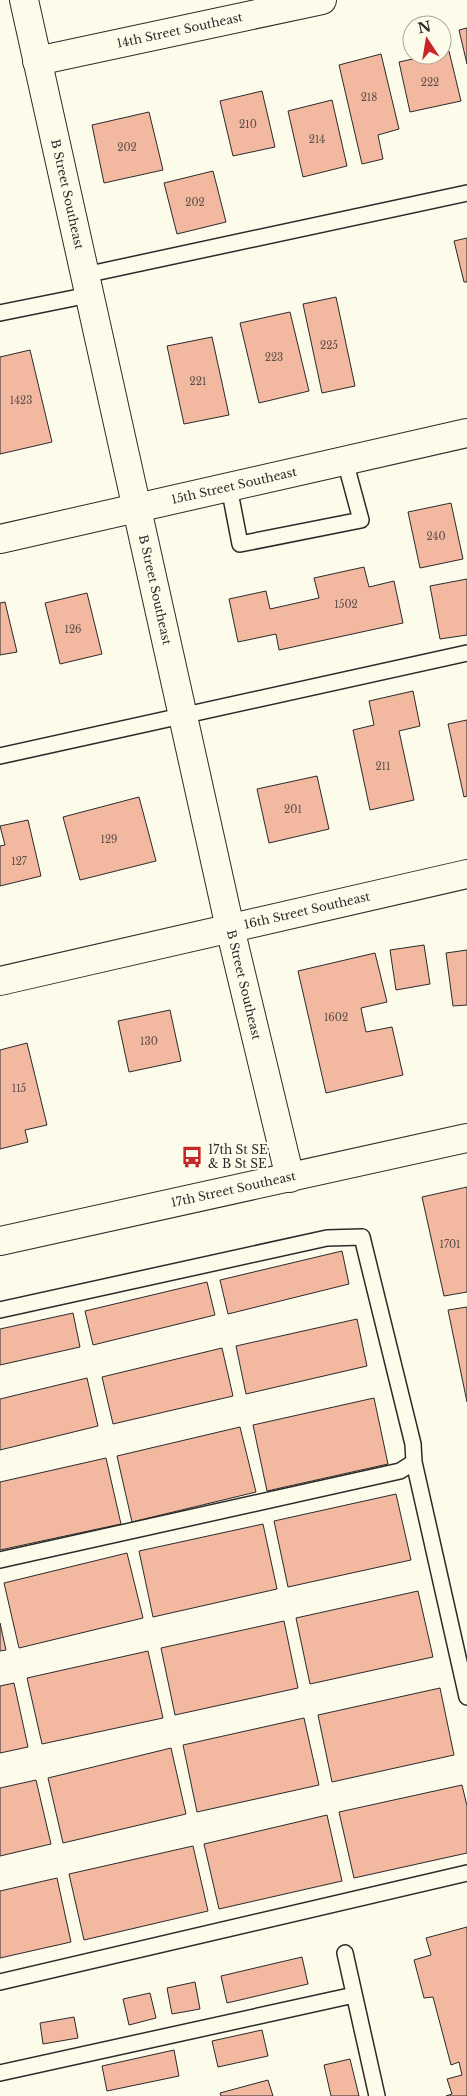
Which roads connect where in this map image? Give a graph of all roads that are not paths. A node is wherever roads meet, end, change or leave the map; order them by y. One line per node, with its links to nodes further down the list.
1 (24, 0): 3 (street, B Street Southeast)
2 (322, 0): 3 (street, 14th Street Southeast)
3 (37, 61): 5 (street, B Street Southeast)
4 (467, 193): 5 (lane)
5 (87, 285): 6 (lane); 10 (street, B Street Southeast)
6 (0, 313)
7 (467, 433): 8 (street, 15th Street Southeast)
8 (345, 461): 9 (street, 15th Street Southeast); 9 (lane)
9 (229, 487): 10 (street, 15th Street Southeast)
10 (137, 508): 11 (street, 15th Street Southeast); 13 (street, B Street Southeast)
11 (0, 539)
12 (467, 652): 13 (lane)
13 (183, 716): 14 (lane); 16 (street, B Street Southeast)
14 (0, 756)
15 (467, 874): 16 (street, 16th Street Southeast)
16 (230, 928): 17 (street, 16th Street Southeast); 19 (street, B Street Southeast)
17 (0, 980)
18 (467, 1138): 19 (street, 17th Street Southeast)
19 (290, 1178): 20 (street, 17th Street Southeast)
20 (0, 1241)
21 (0, 1310): 22 (lane)
22 (414, 1462): 23 (lane); 24 (lane)
23 (0, 1560)
24 (467, 1697)
25 (467, 1873): 27 (lane)
26 (345, 1953): 28 (lane)
27 (0, 1982)
28 (354, 1995): 29 (lane); 30 (lane)
29 (0, 2073)
30 (377, 2096)

